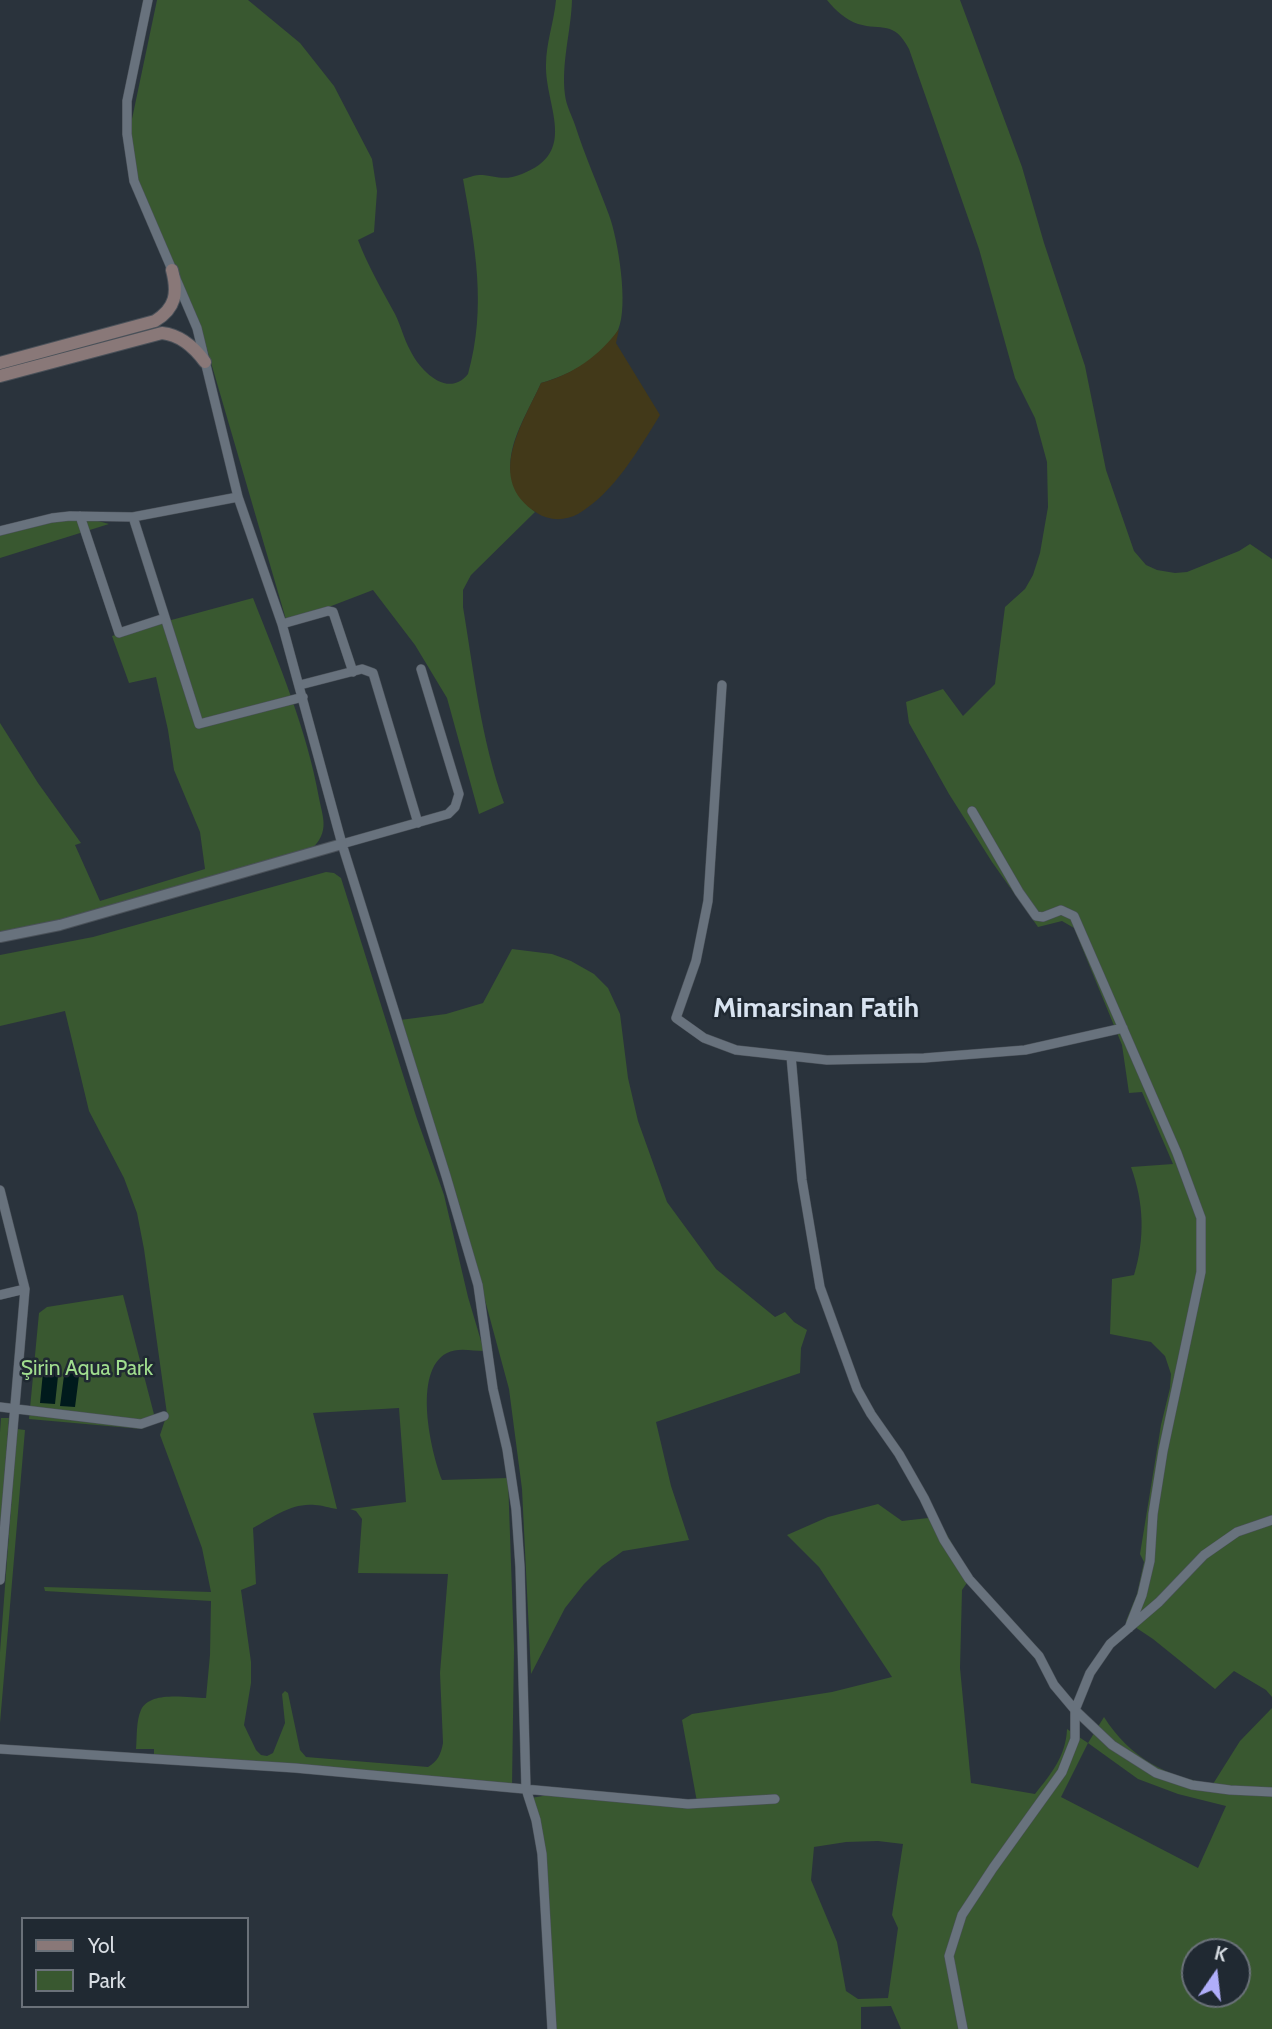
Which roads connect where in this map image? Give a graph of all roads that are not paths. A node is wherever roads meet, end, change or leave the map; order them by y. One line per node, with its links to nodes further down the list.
1 (148, 0): 2 (street)
2 (172, 270): 3 (street); 4 (main road)
3 (205, 362): 5 (main road); 6 (street)
4 (0, 363)
5 (0, 376)
6 (238, 497): 8 (street); 11 (street)
7 (80, 516): 8 (street); 9 (street); 10 (street)
8 (133, 517): 10 (street)
9 (0, 531)
10 (165, 618): 16 (street)
11 (282, 624): 13 (street); 14 (street)
12 (421, 669): 18 (street)
13 (354, 671): 14 (street); 18 (street)
14 (300, 685): 16 (street)
15 (722, 685): 22 (street)
16 (303, 697): 19 (street)
17 (972, 811): 21 (street)
18 (418, 823): 19 (street)
19 (342, 844): 20 (street); 34 (street)
20 (0, 937)
21 (1124, 1028): 22 (street); 31 (street)
22 (791, 1056): 32 (street)
23 (0, 1191): 24 (street)
24 (25, 1289): 25 (street); 27 (street)
25 (0, 1295)
26 (0, 1407): 27 (street)
27 (13, 1409): 28 (street); 30 (street)
28 (164, 1416)
29 (1272, 1520): 31 (street)
30 (0, 1580)
31 (1129, 1628): 32 (street)
32 (1075, 1710): 35 (street); 38 (street)
33 (0, 1749): 34 (street)
34 (526, 1789): 36 (street); 37 (street)
35 (1272, 1792)
36 (775, 1799)
37 (552, 2029)
38 (963, 2029)

